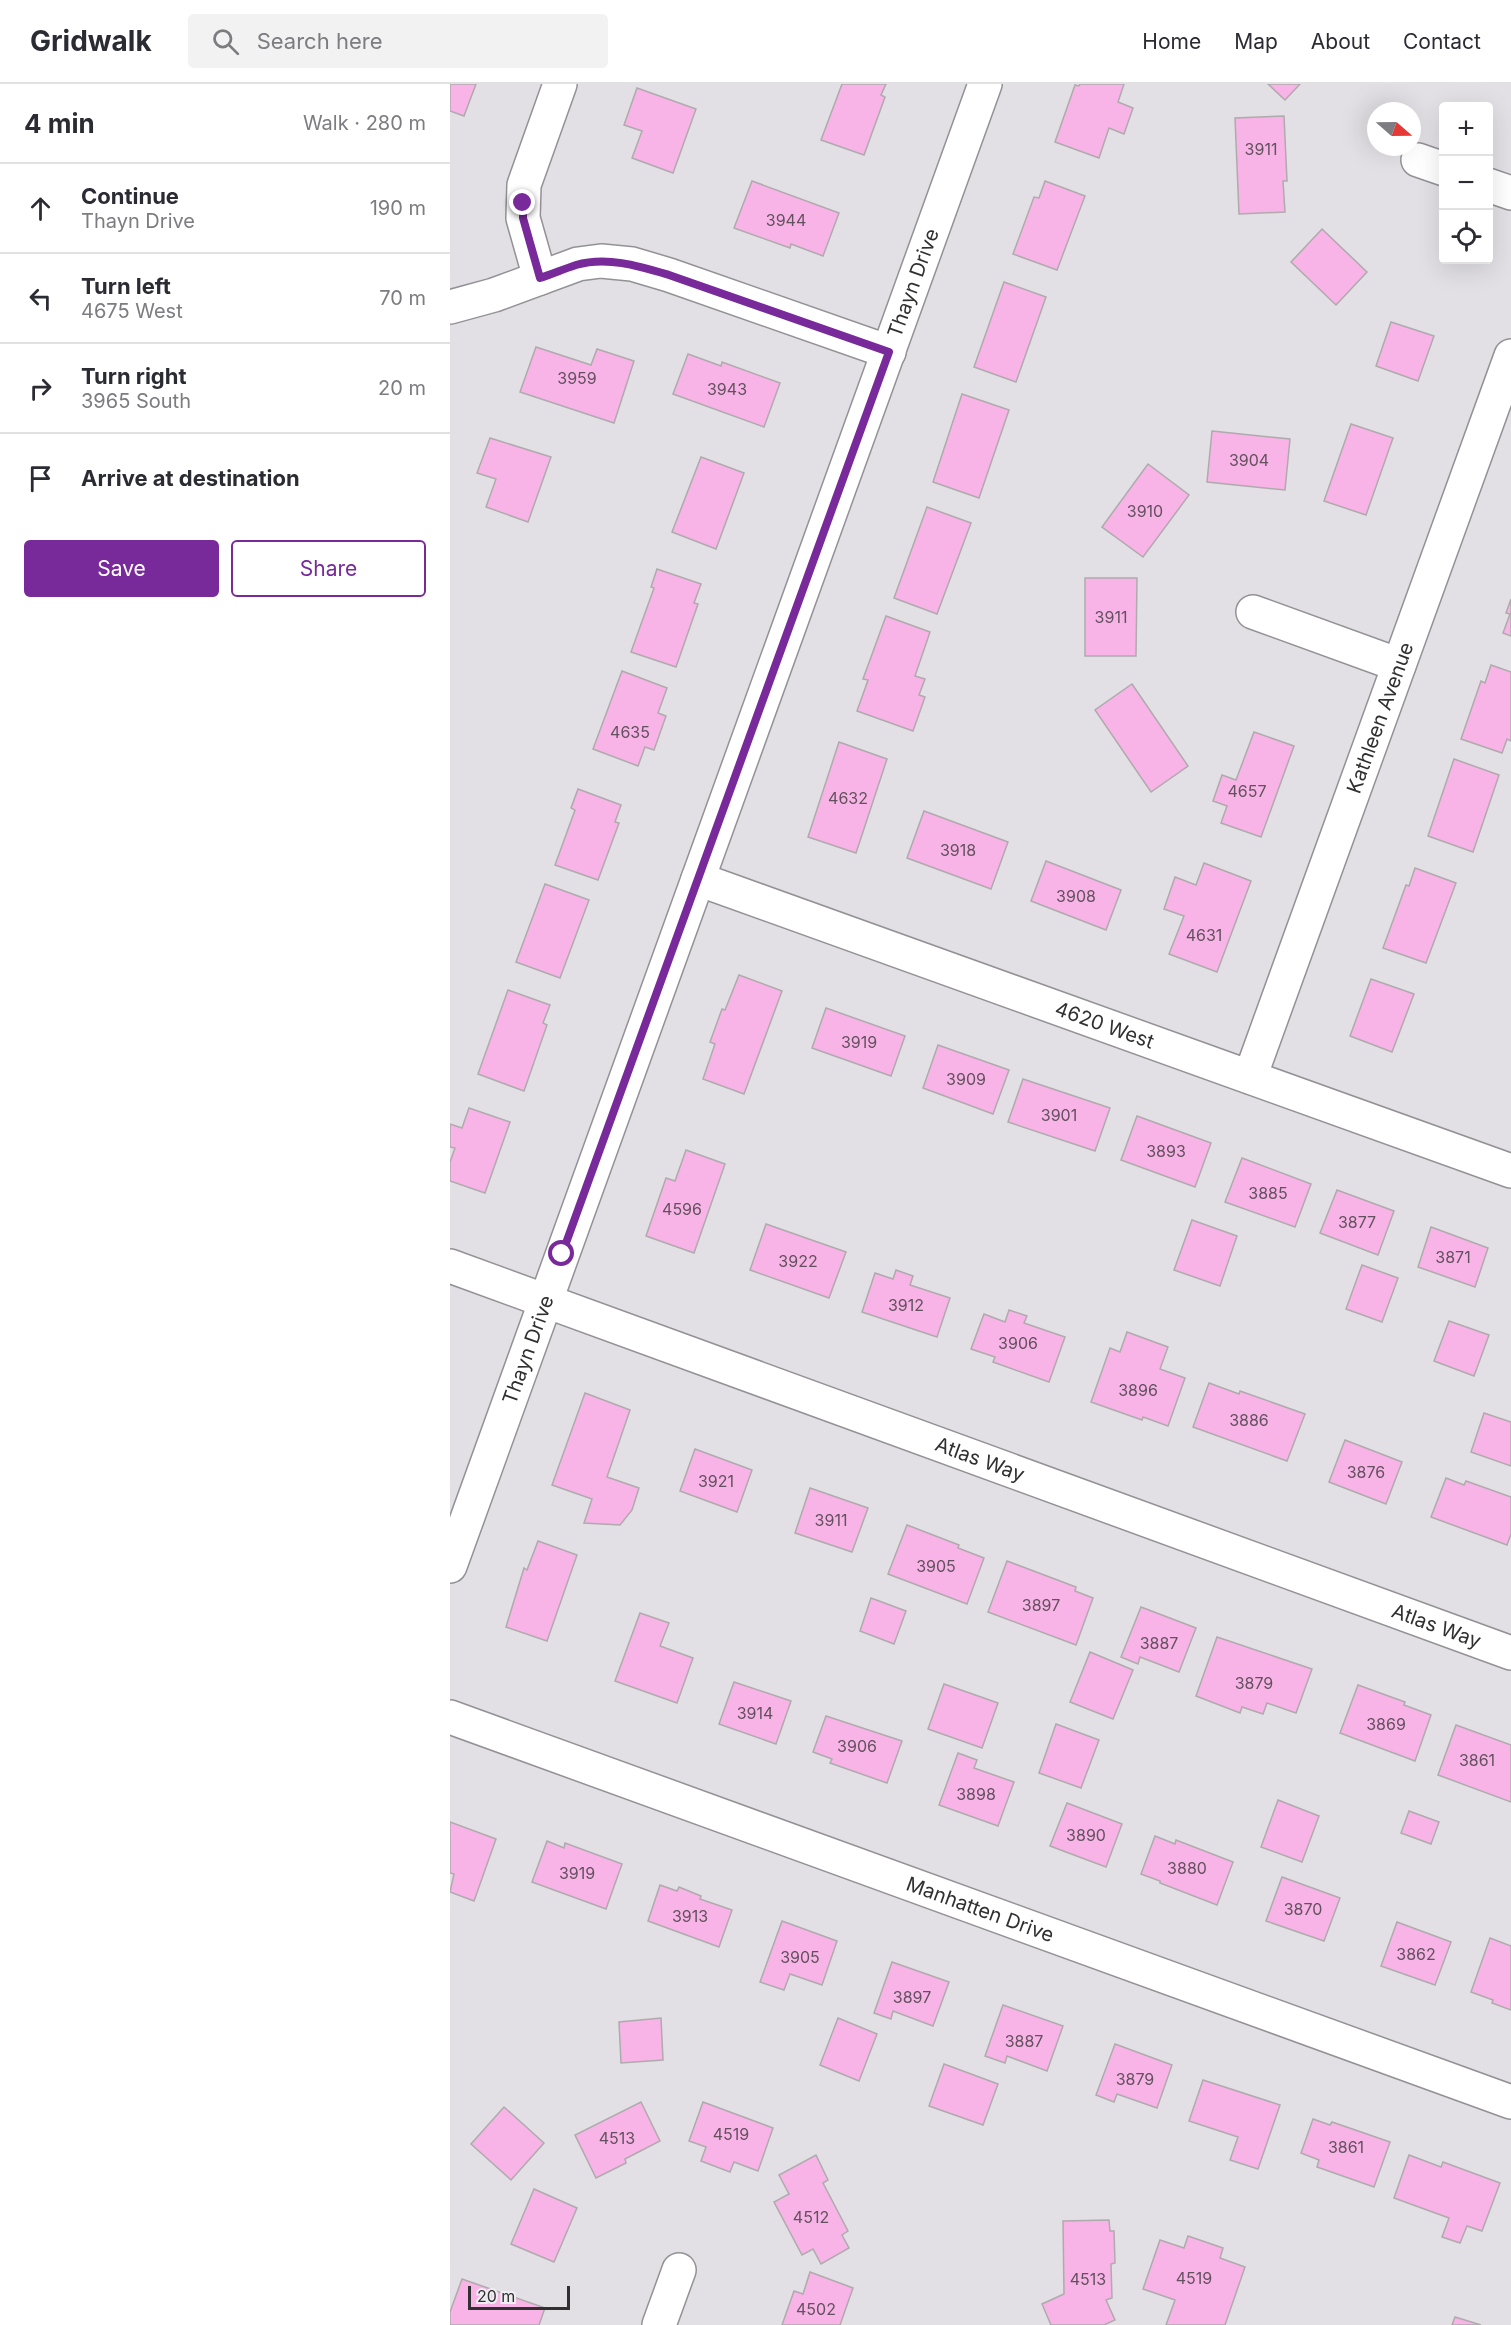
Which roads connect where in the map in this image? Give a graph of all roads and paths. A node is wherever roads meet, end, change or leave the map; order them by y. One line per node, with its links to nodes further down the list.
1 (560, 84): 5 (street)
2 (985, 84): 7 (street, Thayn Drive)
3 (1493, 187): 4 (street)
4 (1511, 193)
5 (540, 278): 6 (street); 7 (street)
6 (450, 307)
7 (889, 352): 11 (street, Thayn Drive)
8 (1511, 356): 10 (street, Kathleen Avenue)
9 (1253, 612): 10 (street)
10 (1399, 664): 12 (street, Kathleen Avenue)
11 (698, 879): 12 (street, 4620 West); 15 (street, Thayn Drive)
12 (1250, 1077): 13 (street, 4620 West)
13 (1511, 1171)
14 (450, 1266): 15 (street, Atlas Way)
15 (546, 1301): 16 (street, Thayn Drive); 17 (street, Atlas Way)
16 (450, 1566)
17 (1511, 1653)
18 (450, 1717): 19 (street, Manhatten Drive)
19 (1511, 2102)
20 (680, 2270): 21 (street)
21 (659, 2325)

